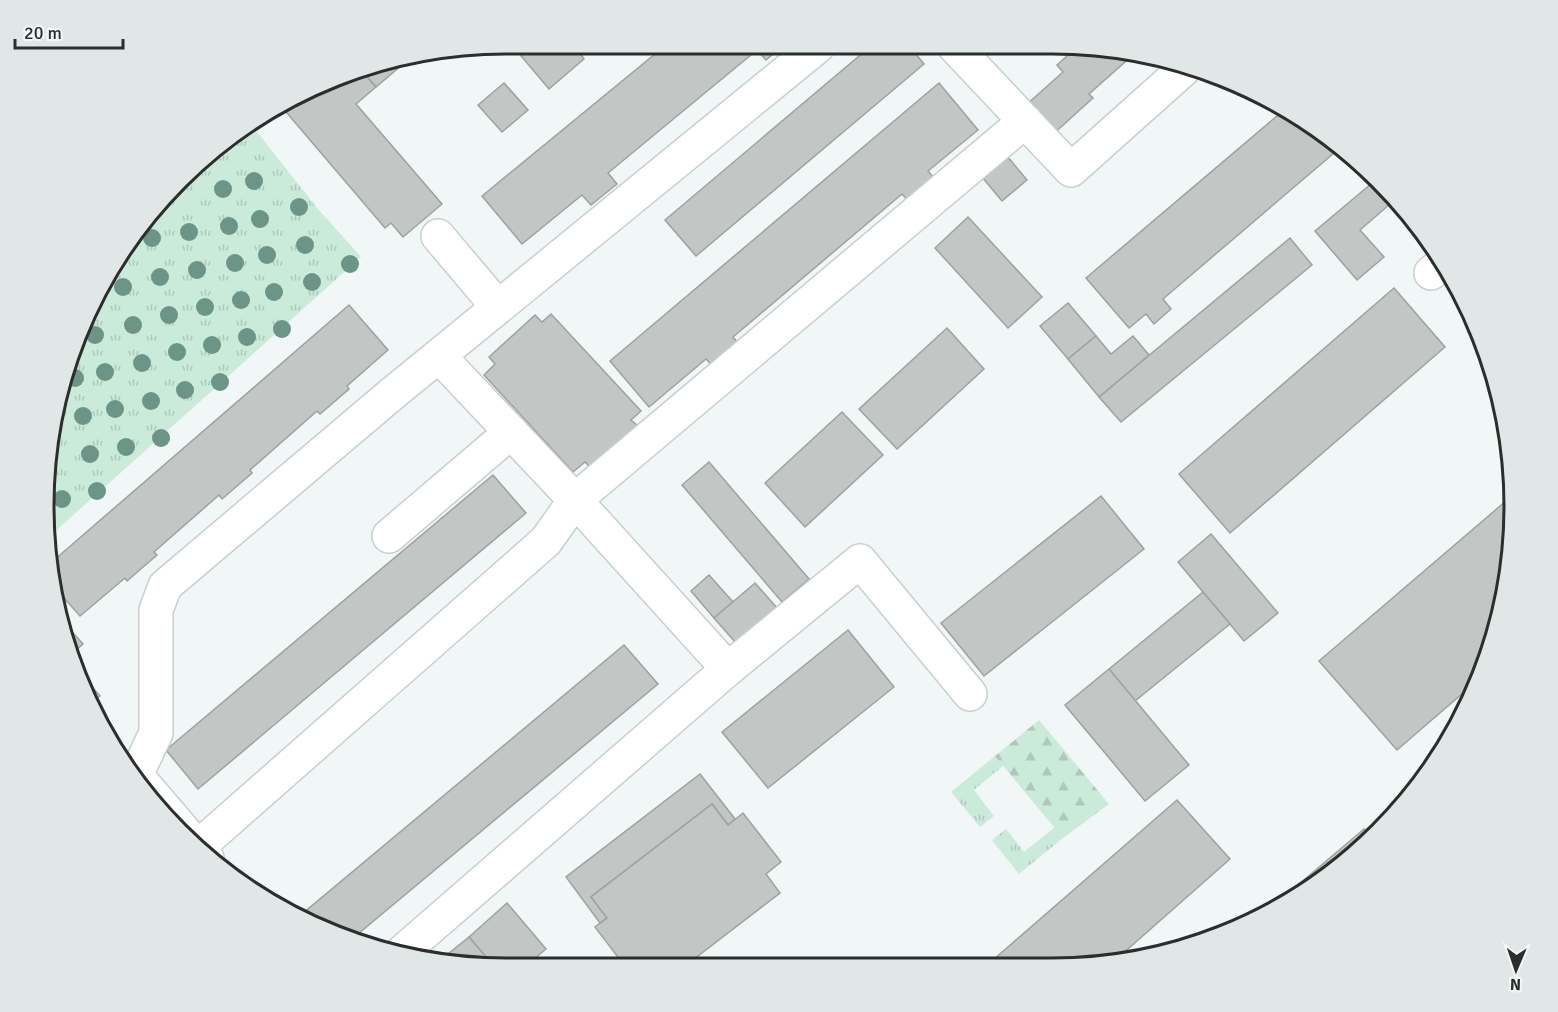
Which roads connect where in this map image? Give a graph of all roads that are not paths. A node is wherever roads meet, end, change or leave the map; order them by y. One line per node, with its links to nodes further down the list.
1 (808, 54): 6 (street)
2 (962, 54): 4 (street)
3 (1180, 73): 4 (street)
4 (1025, 121): 9 (street)
5 (438, 236): 6 (street)
6 (498, 307): 7 (street)
7 (439, 356): 8 (street); 13 (street)
8 (511, 432): 9 (street); 10 (street)
9 (576, 500): 11 (street); 14 (street)
10 (389, 536)
11 (728, 669): 12 (street); 15 (street)
12 (970, 694)
13 (138, 768)
14 (209, 847)
15 (408, 947)

